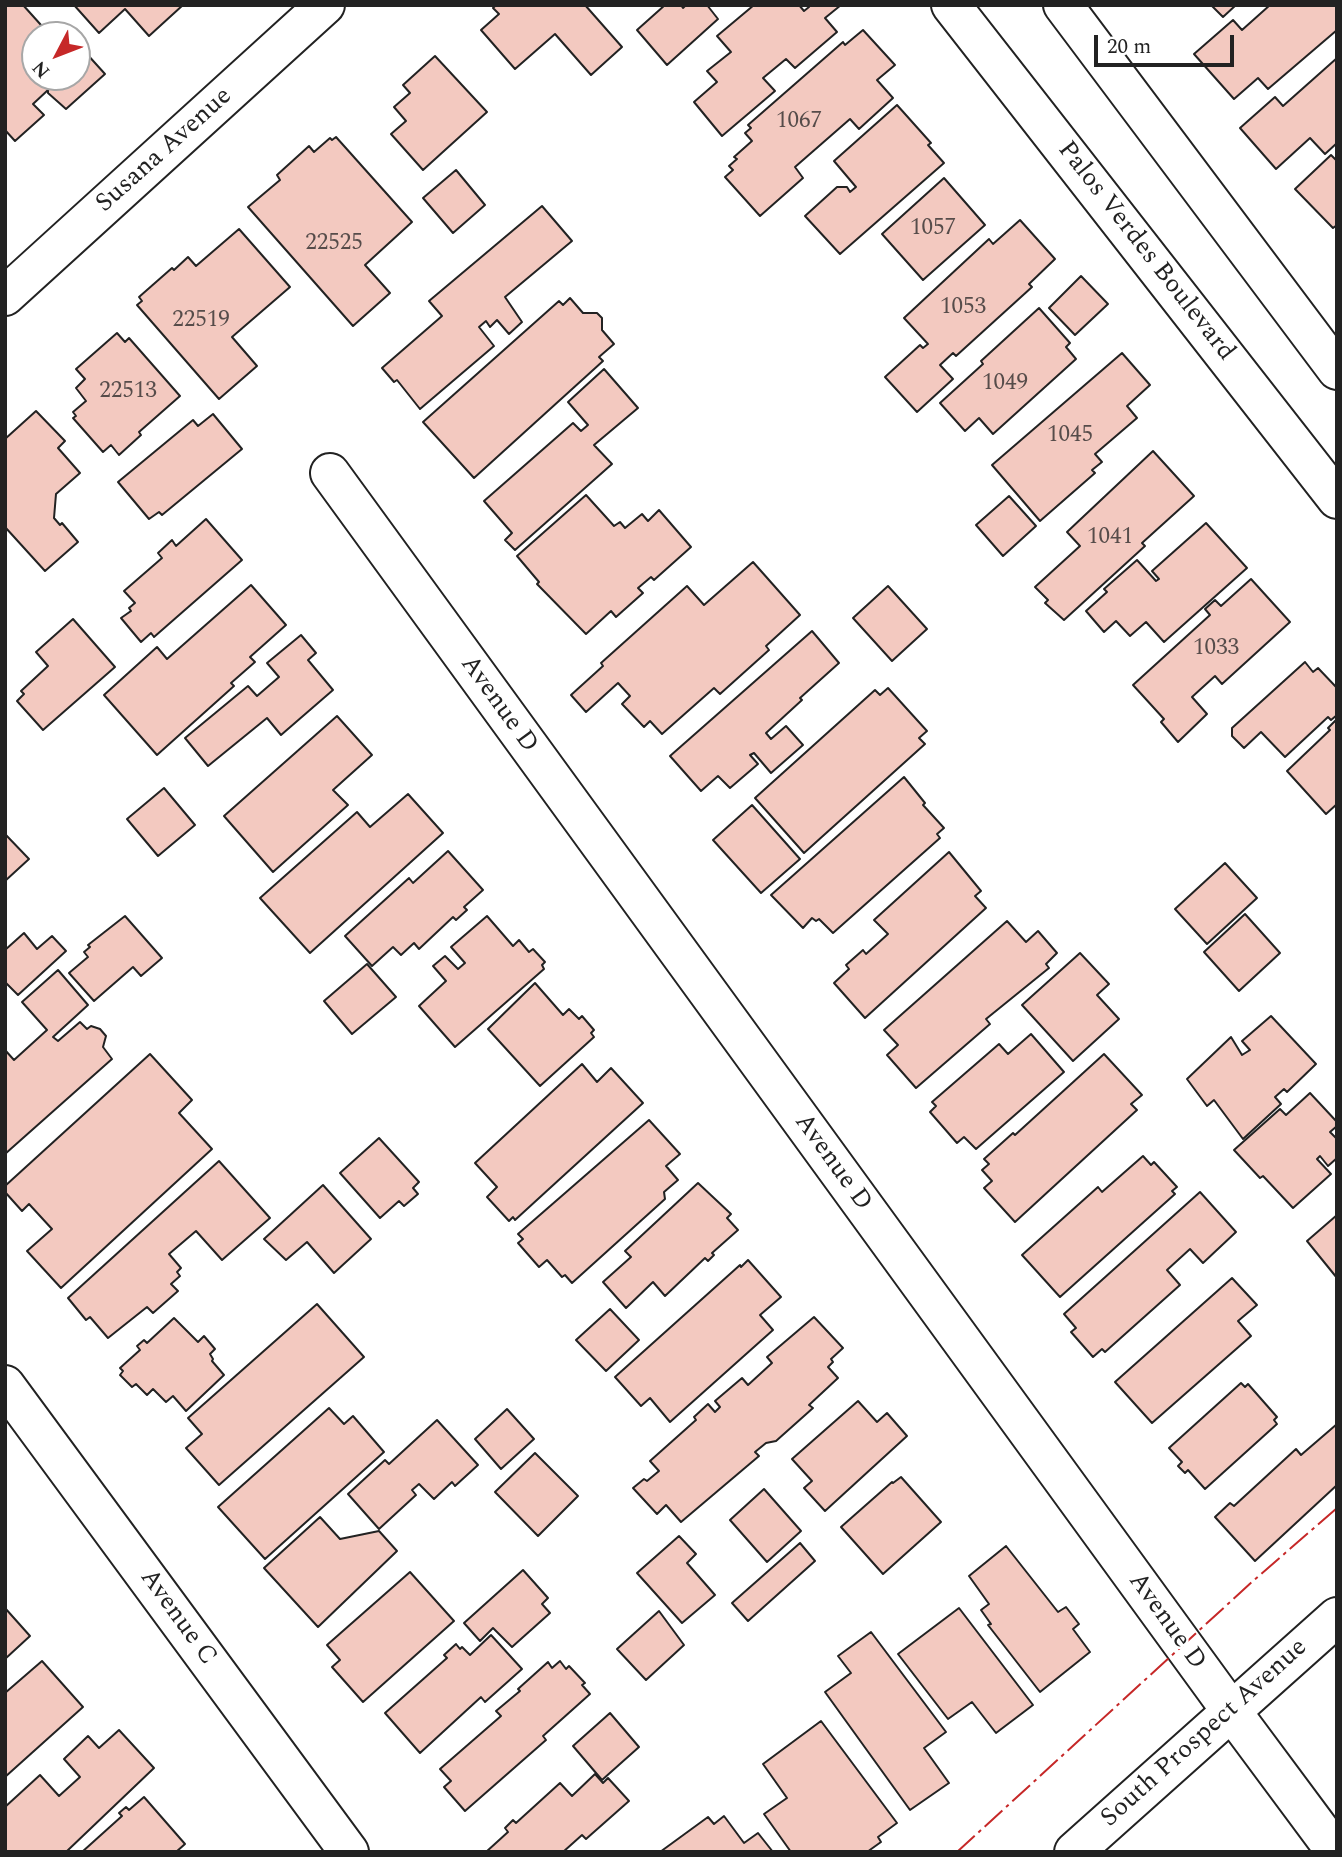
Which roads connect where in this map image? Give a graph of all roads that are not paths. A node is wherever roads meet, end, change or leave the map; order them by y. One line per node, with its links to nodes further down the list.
1 (325, 5): 4 (street, Susana Avenue)
2 (951, 5): 7 (street, Palos Verdes Boulevard)
3 (1063, 5): 5 (street)
4 (5, 296)
5 (1337, 370)
6 (330, 473): 10 (street, Avenue D)
7 (1337, 499)
8 (5, 1385): 11 (street, Avenue C)
9 (1337, 1617): 10 (street, South Prospect Avenue)
10 (1232, 1712): 12 (street, South Prospect Avenue); 13 (street, Avenue D)
11 (349, 1852)
12 (1074, 1852)
13 (1336, 1852)

